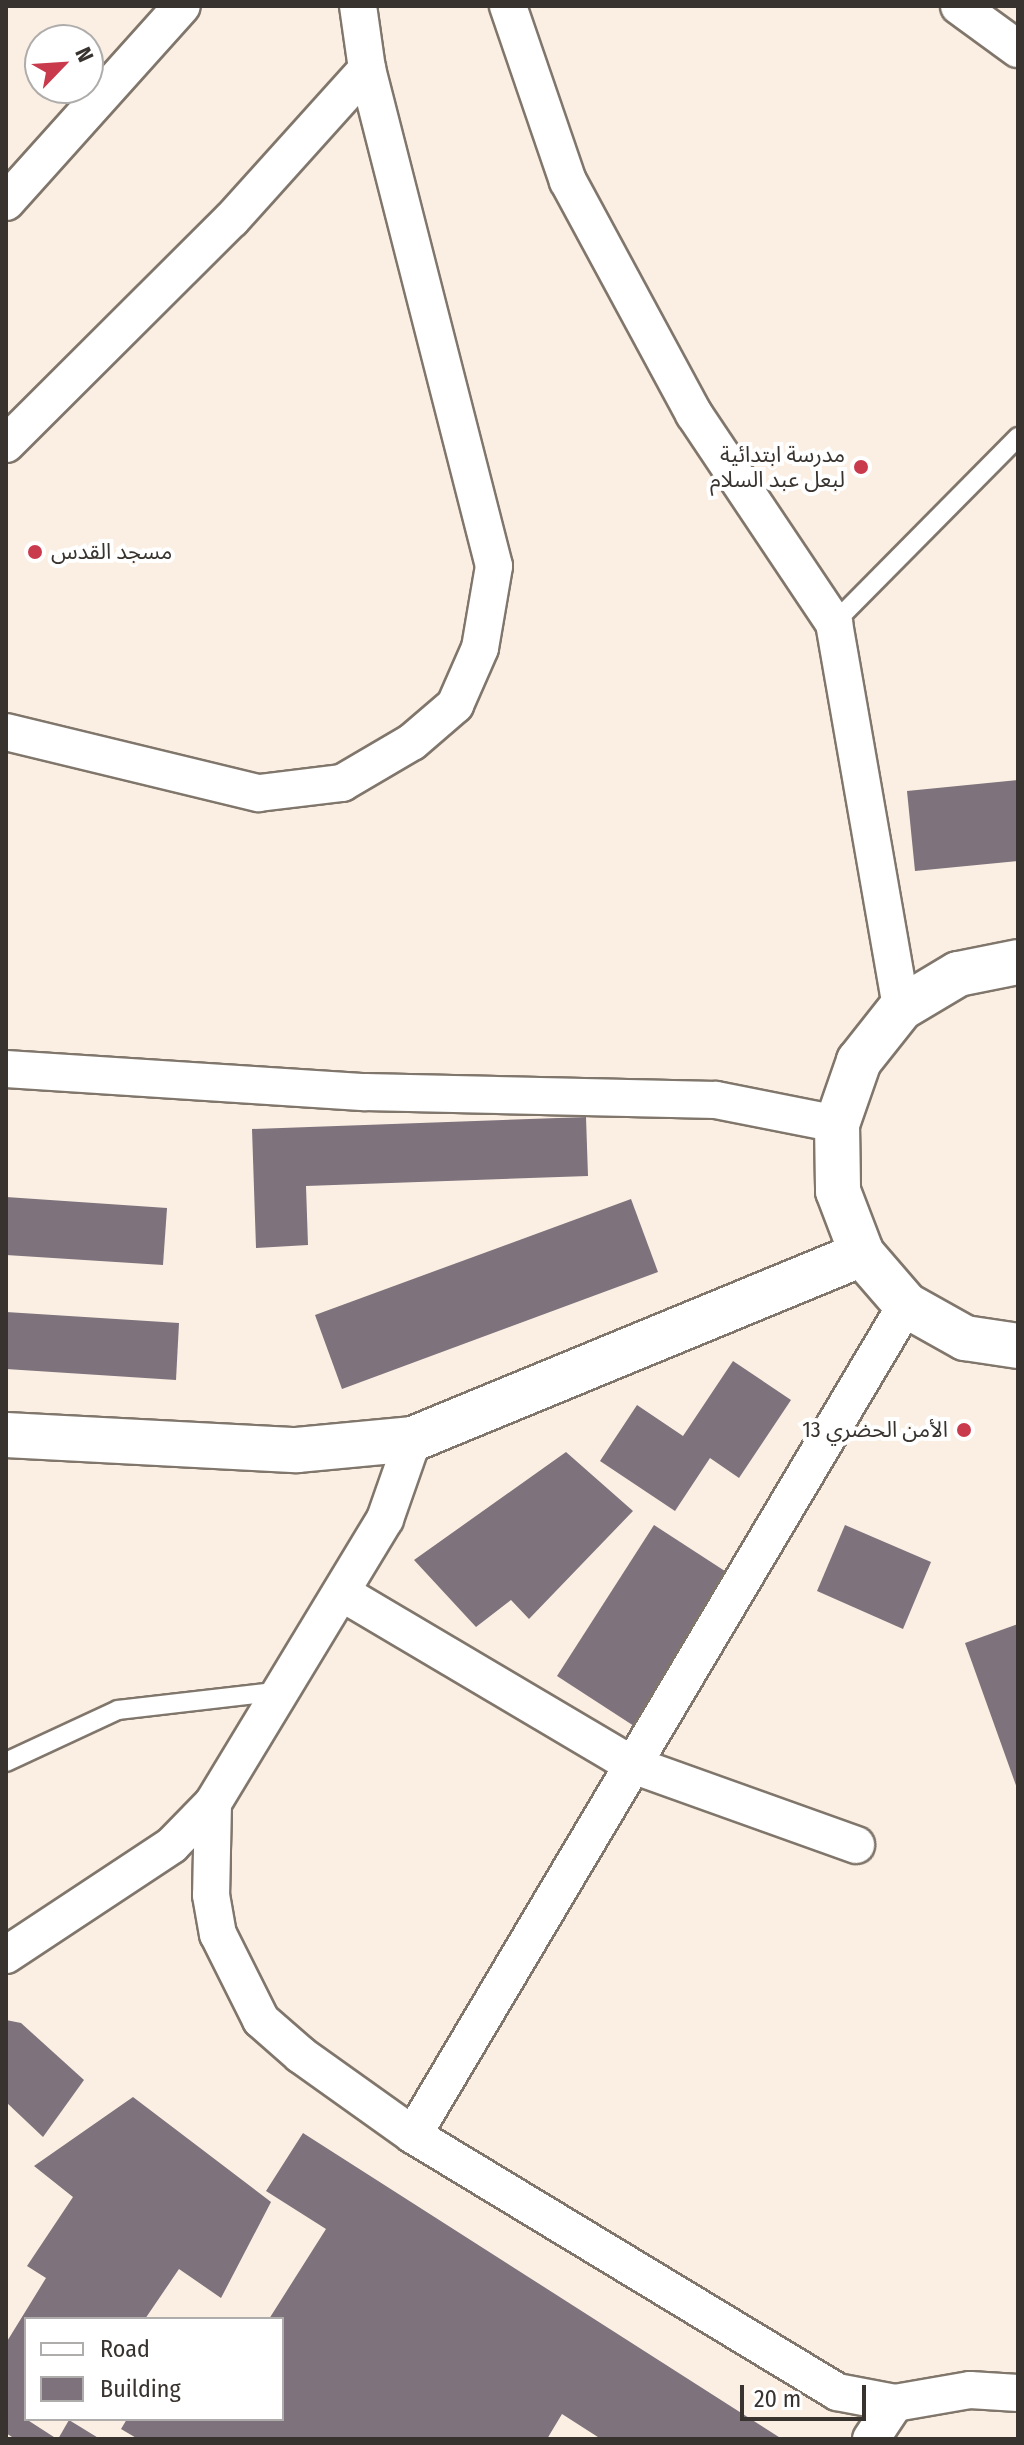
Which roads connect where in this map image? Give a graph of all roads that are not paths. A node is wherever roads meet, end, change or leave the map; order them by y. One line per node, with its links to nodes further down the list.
1 (182, 6): 7 (street)
2 (358, 6): 6 (street)
3 (508, 6): 10 (street)
4 (959, 6): 5 (street)
5 (1018, 49)
6 (367, 69): 9 (street); 11 (street)
7 (6, 202)
8 (1018, 437): 10 (lane)
9 (6, 444)
10 (834, 623): 13 (street)
11 (6, 732)
12 (1018, 962): 13 (street)
13 (901, 1008): 15 (street)
14 (6, 1069): 15 (street)
15 (837, 1124): 16 (street)
16 (862, 1254): 17 (street); 20 (street)
17 (906, 1305): 18 (street); 24 (street)
18 (1018, 1346)
19 (6, 1435): 20 (street)
20 (413, 1439): 21 (street)
21 (342, 1593): 22 (street); 24 (street)
22 (284, 1691): 23 (lane); 25 (street)
23 (6, 1762)
24 (633, 1765): 26 (street); 28 (street)
25 (213, 1803): 27 (street); 28 (street)
26 (856, 1845)
27 (6, 1955)
28 (413, 2135): 30 (street)
29 (1018, 2393): 30 (street)
30 (895, 2403): 31 (street)
31 (871, 2439)

